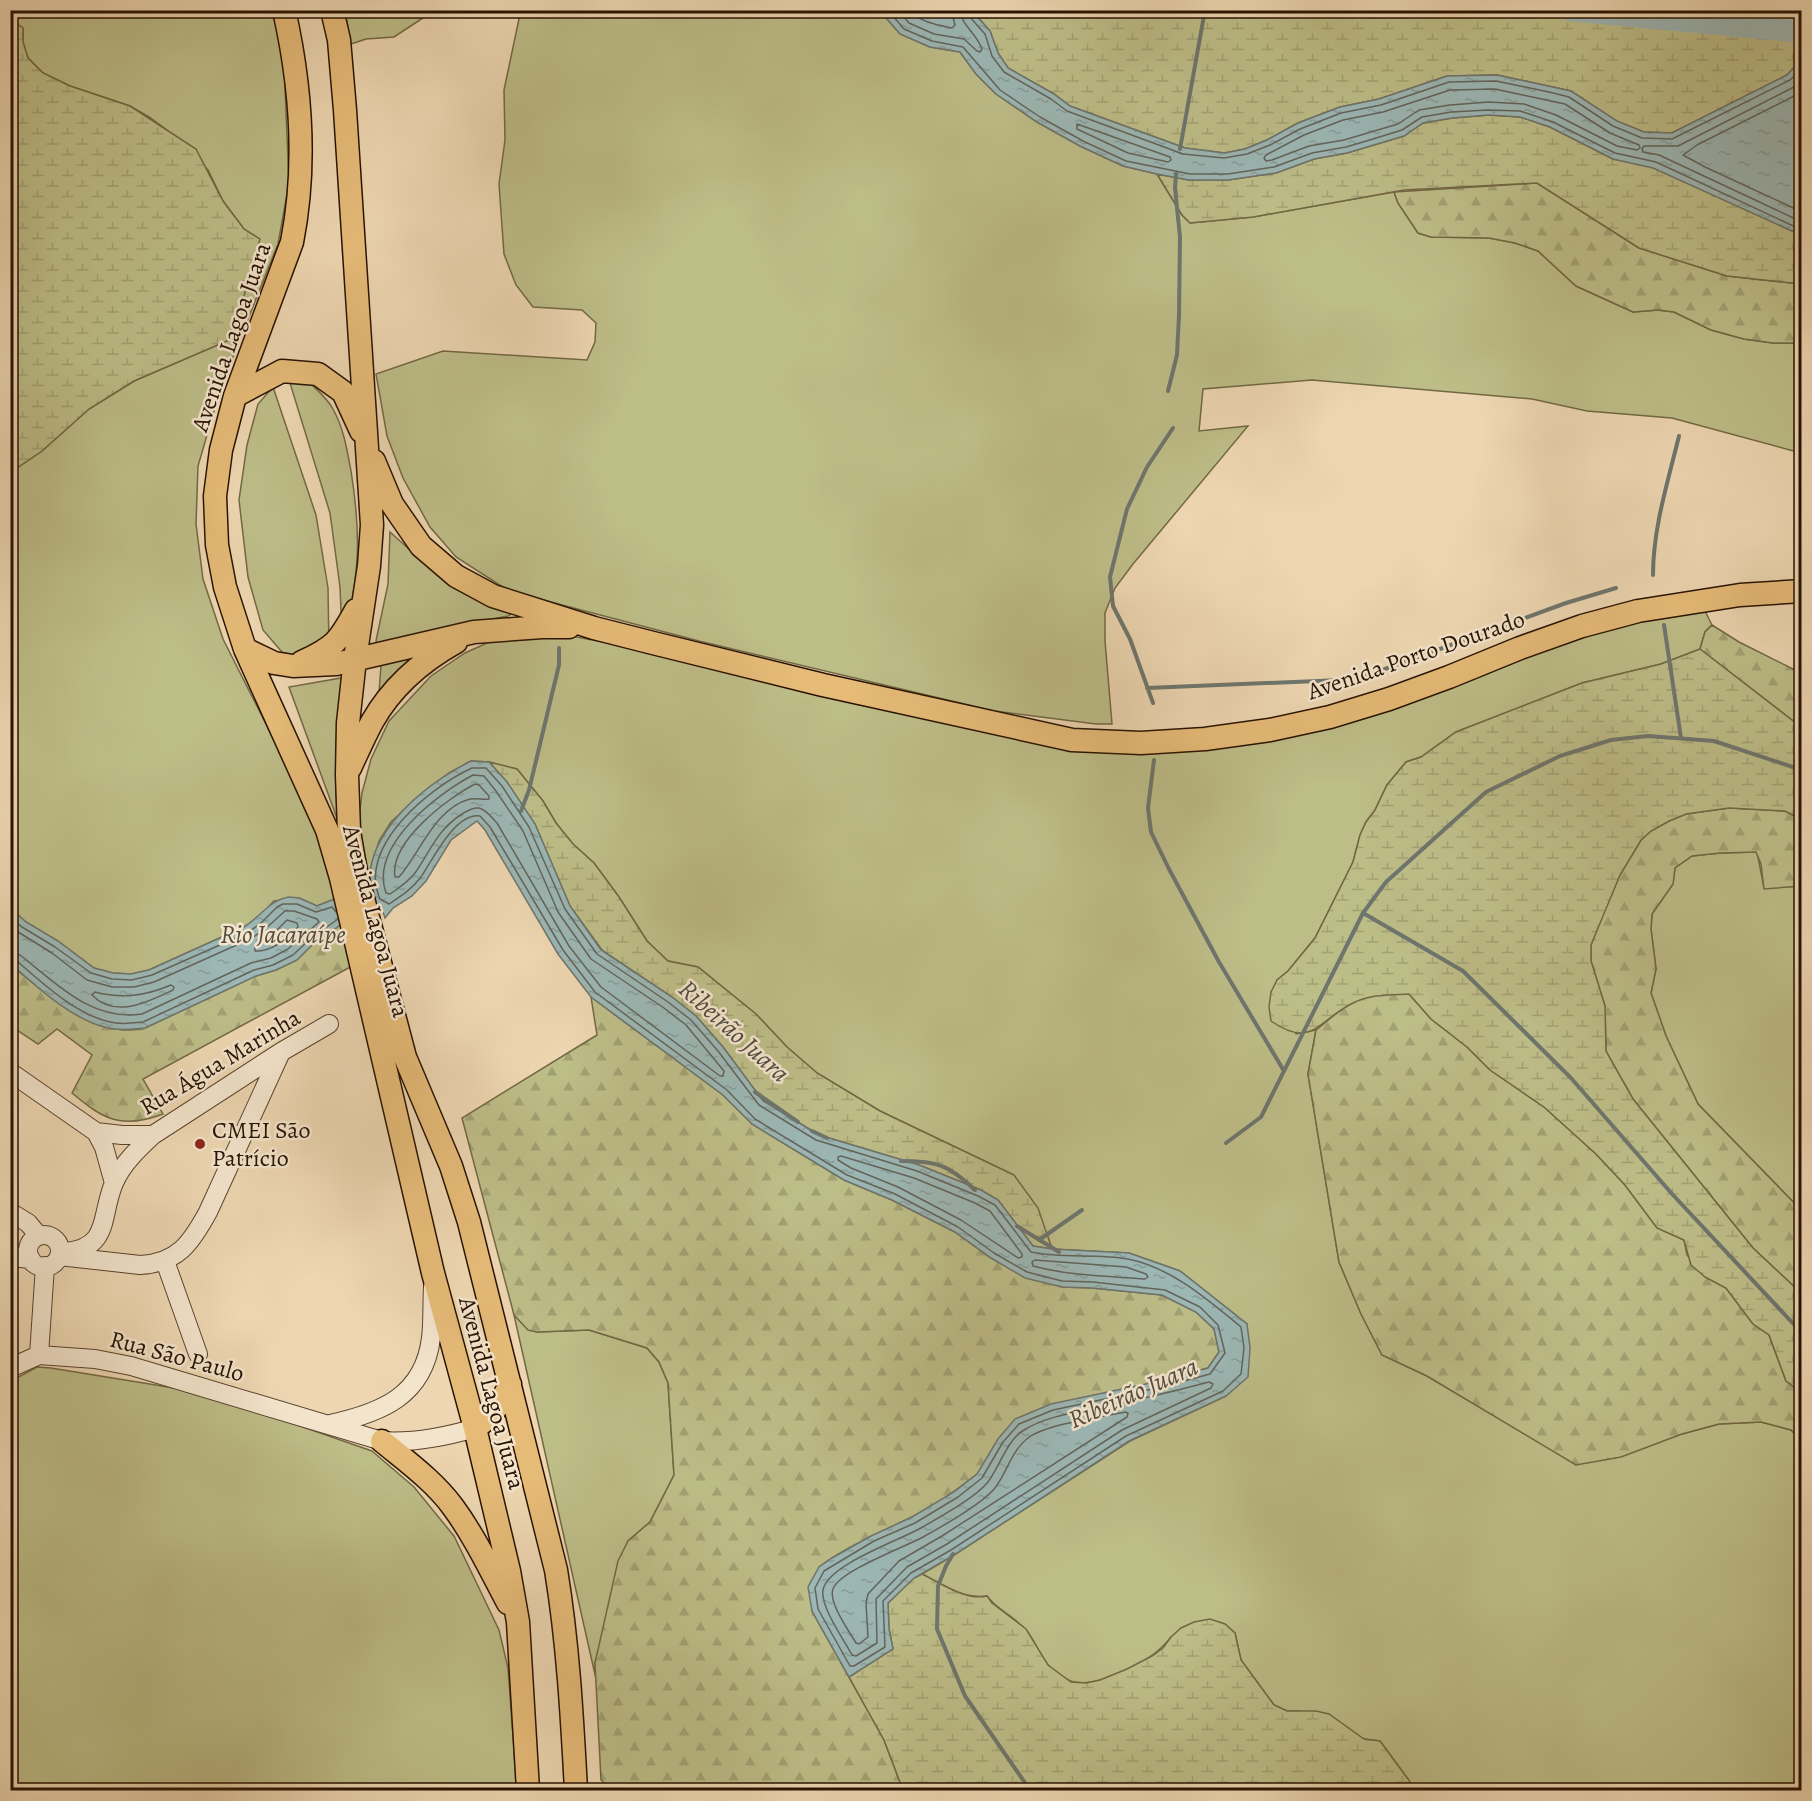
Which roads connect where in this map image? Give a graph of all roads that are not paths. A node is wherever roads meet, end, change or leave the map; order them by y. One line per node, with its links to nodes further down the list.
1 (284, 10): 3 (main road, Avenida Lagoa Juara)
2 (332, 10): 4 (main road, Avenida Lagoa Juara)
3 (235, 396): 4 (main road); 9 (main road, Avenida Lagoa Juara)
4 (367, 444): 6 (main road, Avenida Lagoa Juara); 7 (main road)
5 (1802, 591): 7 (main road, Avenida Porto Dourado)
6 (364, 595): 10 (main road, Avenida Lagoa Juara); 11 (main road)
7 (594, 628): 8 (main road)
8 (474, 632): 10 (main road); 12 (main road)
9 (245, 649): 11 (main road); 13 (main road, Avenida Lagoa Juara)
10 (355, 659): 11 (main road); 12 (main road, Avenida Lagoa Juara)
11 (293, 666)
12 (346, 775): 13 (main road, Avenida Lagoa Juara)
13 (349, 875): 14 (main road, Avenida Lagoa Juara)
14 (367, 947): 30 (main road, Avenida Lagoa Juara); 34 (main road, Avenida Lagoa Juara)
15 (329, 1024): 16 (street, Rua Água Marinha)
16 (282, 1052): 18 (street, Rua Água Marinha); 19 (street)
17 (10, 1072): 20 (street)
18 (237, 1081): 19 (street); 21 (street, Rua Água Marinha)
19 (255, 1108): 28 (street)
20 (96, 1132): 21 (street, Rua Água Marinha); 22 (street)
21 (153, 1135): 22 (street)
22 (114, 1183): 24 (street)
23 (10, 1212): 25 (street)
24 (102, 1231): 27 (street); 29 (street)
25 (39, 1236): 27 (street); 27 (street)
26 (10, 1257): 27 (street)
27 (49, 1258): 29 (street); 32 (street)
28 (165, 1261): 29 (street); 31 (street)
29 (125, 1263)
30 (433, 1273): 35 (street, Rua São Paulo); 36 (main road, Avenida Lagoa Juara)
31 (198, 1354)
32 (39, 1355): 33 (street, Rua São Paulo); 35 (street, Rua São Paulo)
33 (10, 1368)
34 (510, 1384): 36 (main road); 40 (main road, Avenida Lagoa Juara)
35 (330, 1424): 37 (street, Rua São Paulo)
36 (475, 1428): 37 (street, Rua São Paulo); 38 (main road, Avenida Lagoa Juara)
37 (382, 1441): 38 (main road)
38 (518, 1622): 39 (main road, Avenida Lagoa Juara)
39 (528, 1791)
40 (576, 1791)

